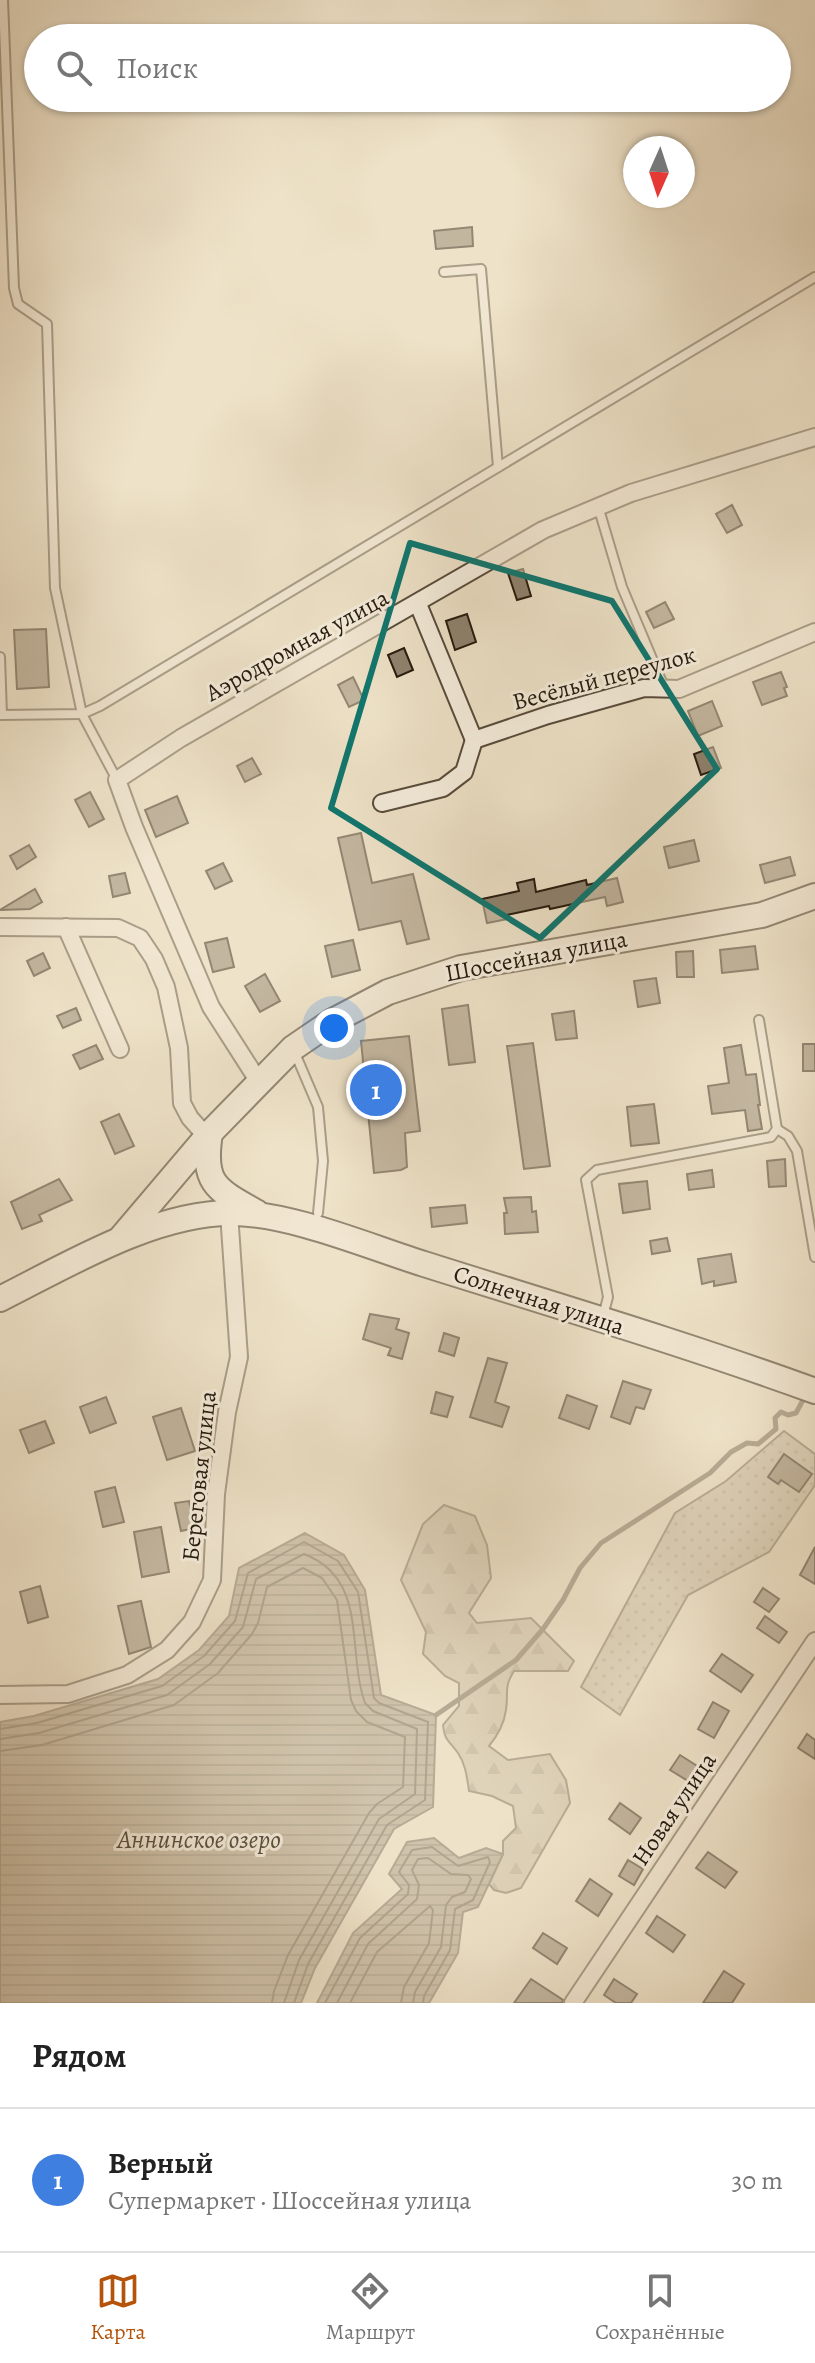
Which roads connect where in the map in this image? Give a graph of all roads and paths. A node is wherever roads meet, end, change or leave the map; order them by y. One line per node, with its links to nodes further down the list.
1 (3, 0): 11 (lane)
2 (444, 272): 5 (lane)
3 (815, 277): 5 (lane)
4 (815, 437): 6 (street, Аэродромная улица)
5 (498, 467): 11 (lane)
6 (597, 506): 7 (street, Аэродромная улица); 10 (lane)
7 (418, 604): 13 (street); 14 (street, Аэродромная улица)
8 (815, 632): 10 (street, Весёлый переулок)
9 (0, 657): 12 (lane)
10 (664, 687): 13 (street, Весёлый переулок)
11 (82, 714): 12 (lane); 14 (lane)
12 (1, 715)
13 (474, 740): 15 (street)
14 (117, 780): 22 (street)
15 (382, 803)
16 (815, 896): 20 (main road, Шоссейная улица)
17 (0, 927): 18 (street)
18 (66, 927): 21 (street); 24 (street)
19 (759, 1020): 23 (lane)
20 (293, 1048): 22 (main road, Шоссейная улица); 26 (lane)
21 (120, 1049)
22 (259, 1082): 24 (main road, Шоссейная улица)
23 (777, 1129): 29 (lane); 31 (lane)
24 (208, 1135): 27 (main road); 28 (main road, Шоссейная улица)
25 (229, 1213): 27 (main road); 28 (main road); 34 (street, Береговая улица)
26 (318, 1213)
27 (261, 1215): 31 (main road, Солнечная улица)
28 (120, 1239): 30 (main road)
29 (815, 1257)
30 (0, 1299)
31 (602, 1319): 32 (main road, Солнечная улица)
32 (815, 1391)
33 (815, 1641): 35 (street, Новая улица)
34 (0, 1695)
35 (573, 2003)

